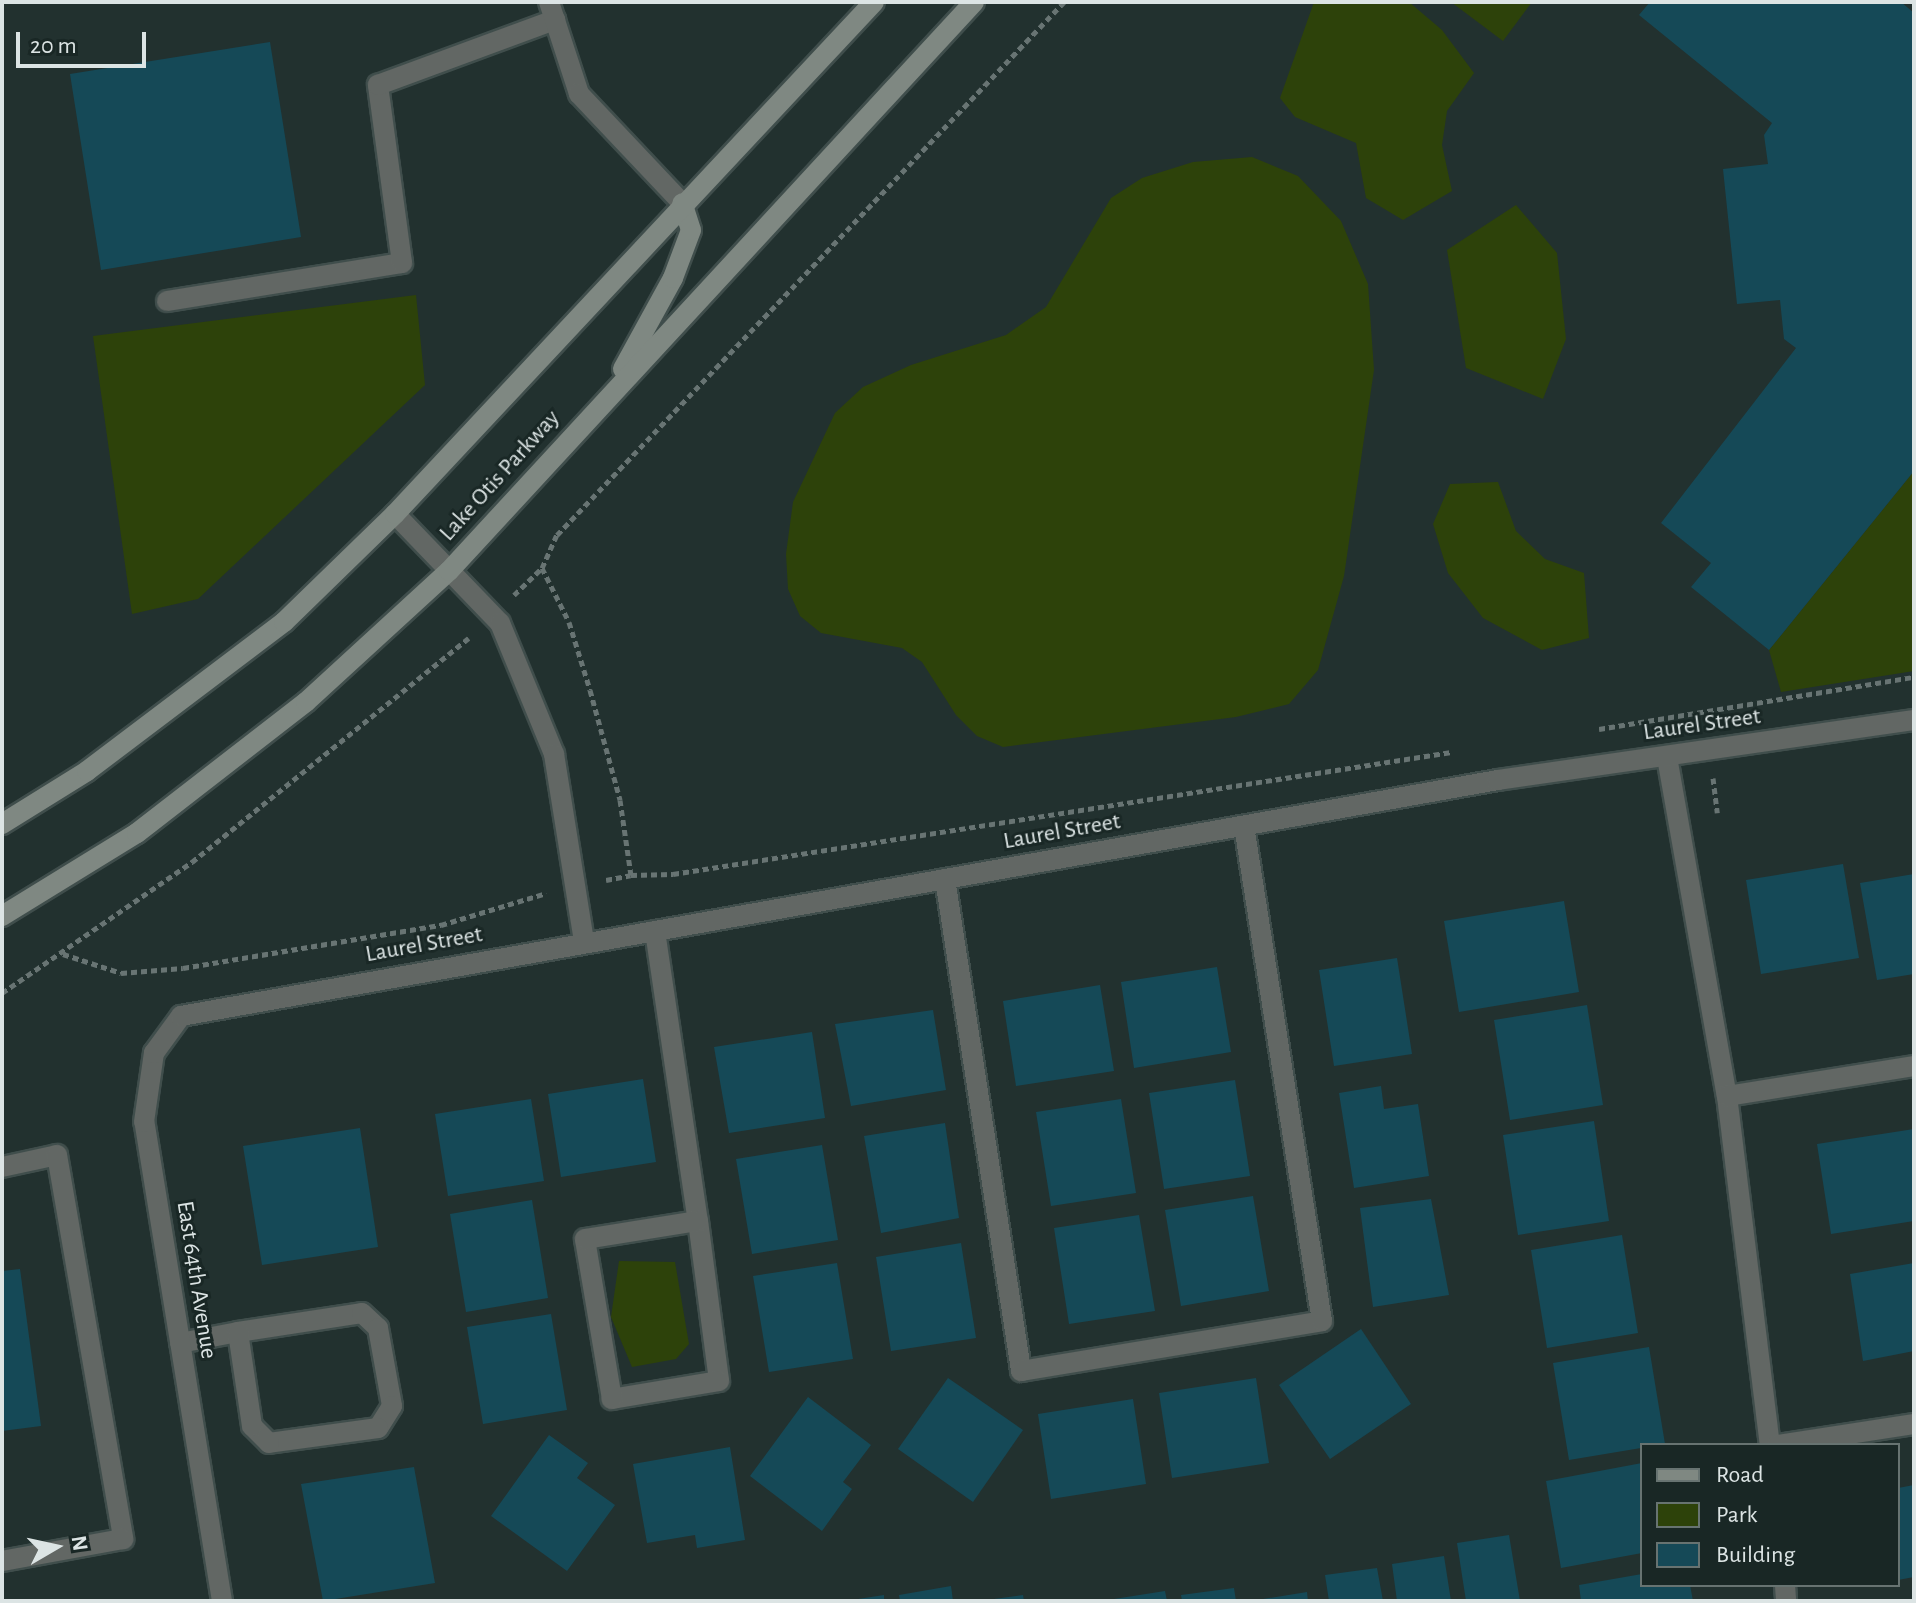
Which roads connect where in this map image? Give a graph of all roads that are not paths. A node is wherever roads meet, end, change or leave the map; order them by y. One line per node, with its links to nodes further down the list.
1 (874, 2): 4 (main road)
2 (974, 2): 6 (main road, Lake Otis Parkway)
3 (552, 11): 4 (street); 5 (street)
4 (682, 203): 6 (main road); 7 (main road)
5 (167, 301)
6 (613, 390): 8 (main road, Lake Otis Parkway)
7 (395, 514): 8 (street); 11 (main road)
8 (449, 571): 14 (main road, Lake Otis Parkway); 16 (street)
9 (1914, 720): 10 (street, Laurel Street)
10 (1667, 757): 12 (street, Laurel Street); 19 (street)
11 (2, 824)
12 (1244, 826): 13 (street, Laurel Street); 13 (street)
13 (945, 879): 15 (street, Laurel Street)
14 (2, 916)
15 (655, 931): 16 (street, Laurel Street); 21 (street)
16 (584, 942): 17 (street, Laurel Street)
17 (221, 1009): 23 (street, East 64th Avenue)
18 (1914, 1066): 19 (street)
19 (1727, 1096): 25 (street)
20 (2, 1167): 27 (street)
21 (698, 1221): 21 (street)
22 (238, 1332): 22 (street); 23 (street)
23 (180, 1343): 28 (street, East 64th Avenue)
24 (1914, 1424): 26 (street)
25 (1770, 1443)
26 (1790, 1443)
27 (2, 1561)
28 (222, 1601)

